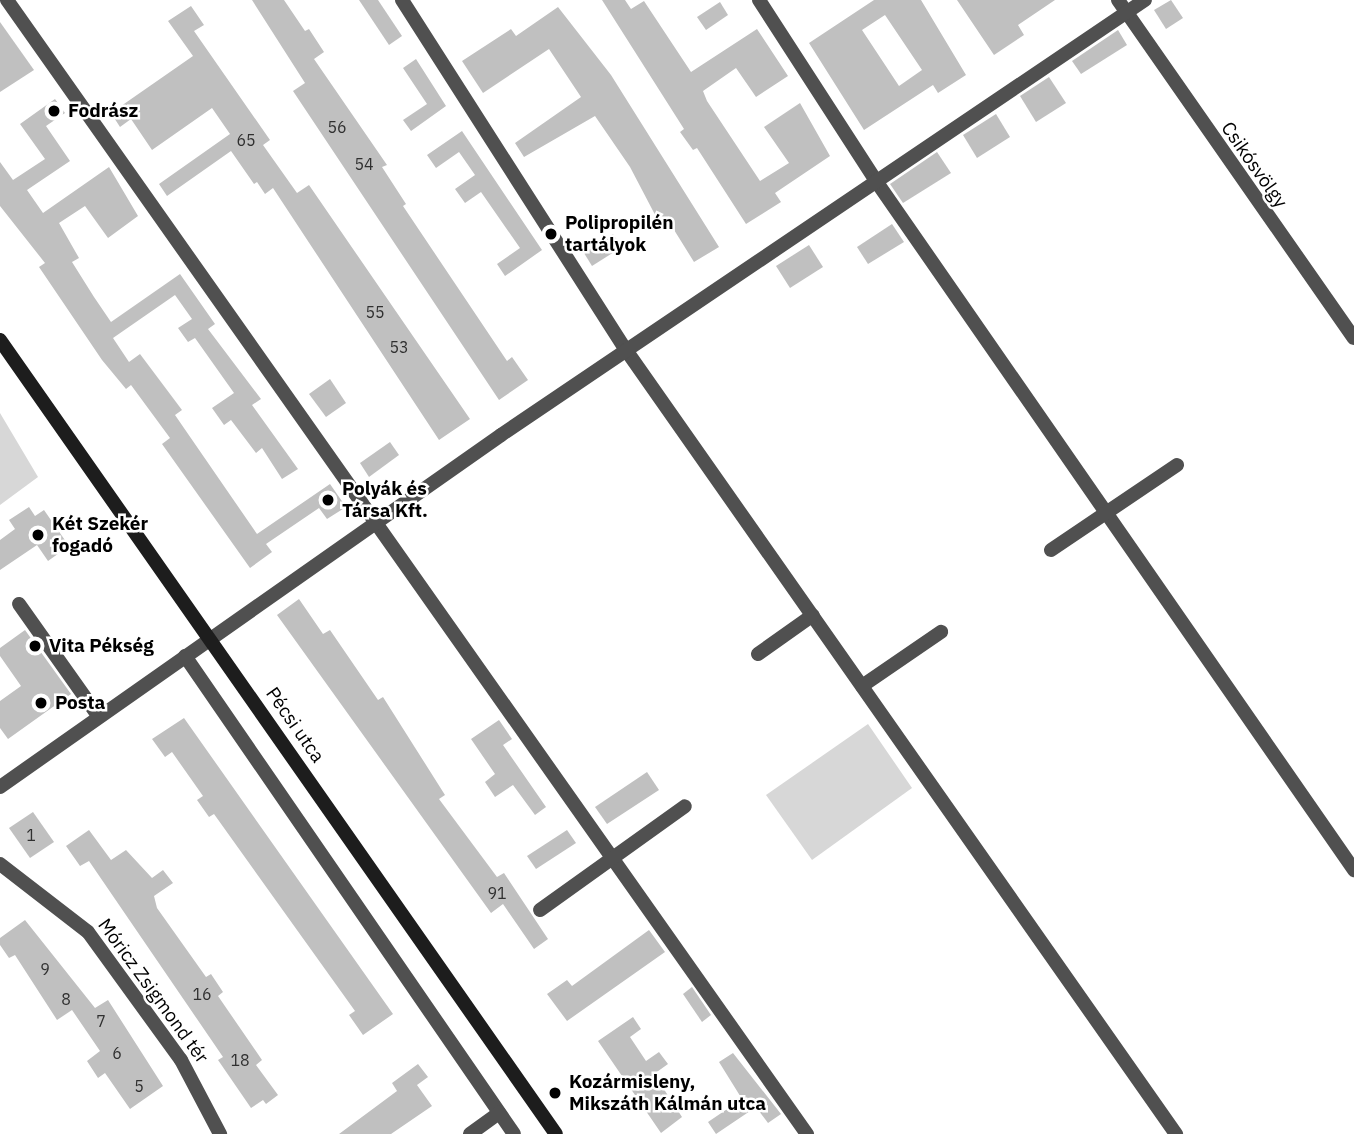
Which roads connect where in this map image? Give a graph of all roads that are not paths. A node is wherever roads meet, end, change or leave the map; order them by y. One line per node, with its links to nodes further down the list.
1 (7, 0): 12 (street)
2 (402, 0): 9 (street)
3 (759, 0): 6 (street)
4 (1145, 0): 5 (street)
5 (1121, 6): 6 (street); 7 (street, Csikósvölgy)
6 (876, 181): 9 (street); 11 (street)
7 (1354, 338)
8 (0, 340): 17 (main road, Pécsi utca)
9 (626, 350): 12 (street); 15 (street)
10 (1177, 465): 11 (street)
11 (1106, 512): 13 (street); 26 (street)
12 (378, 522): 17 (street); 24 (street)
13 (1051, 550)
14 (19, 604): 21 (street)
15 (813, 615): 18 (street); 20 (street)
16 (941, 632): 20 (street)
17 (211, 638): 19 (street); 32 (main road, Pécsi utca)
18 (758, 654)
19 (185, 656): 21 (street); 28 (street)
20 (862, 686): 34 (street)
21 (99, 717): 22 (street)
22 (0, 787)
23 (685, 806): 24 (street)
24 (614, 856): 27 (street); 33 (street)
25 (0, 864): 29 (street, Móricz Zsigmond tér)
26 (1354, 870)
27 (540, 910)
28 (499, 1113): 30 (street); 31 (street)
29 (220, 1134)
30 (470, 1134)
31 (514, 1134)
32 (556, 1134)
33 (807, 1134)
34 (1176, 1134)

